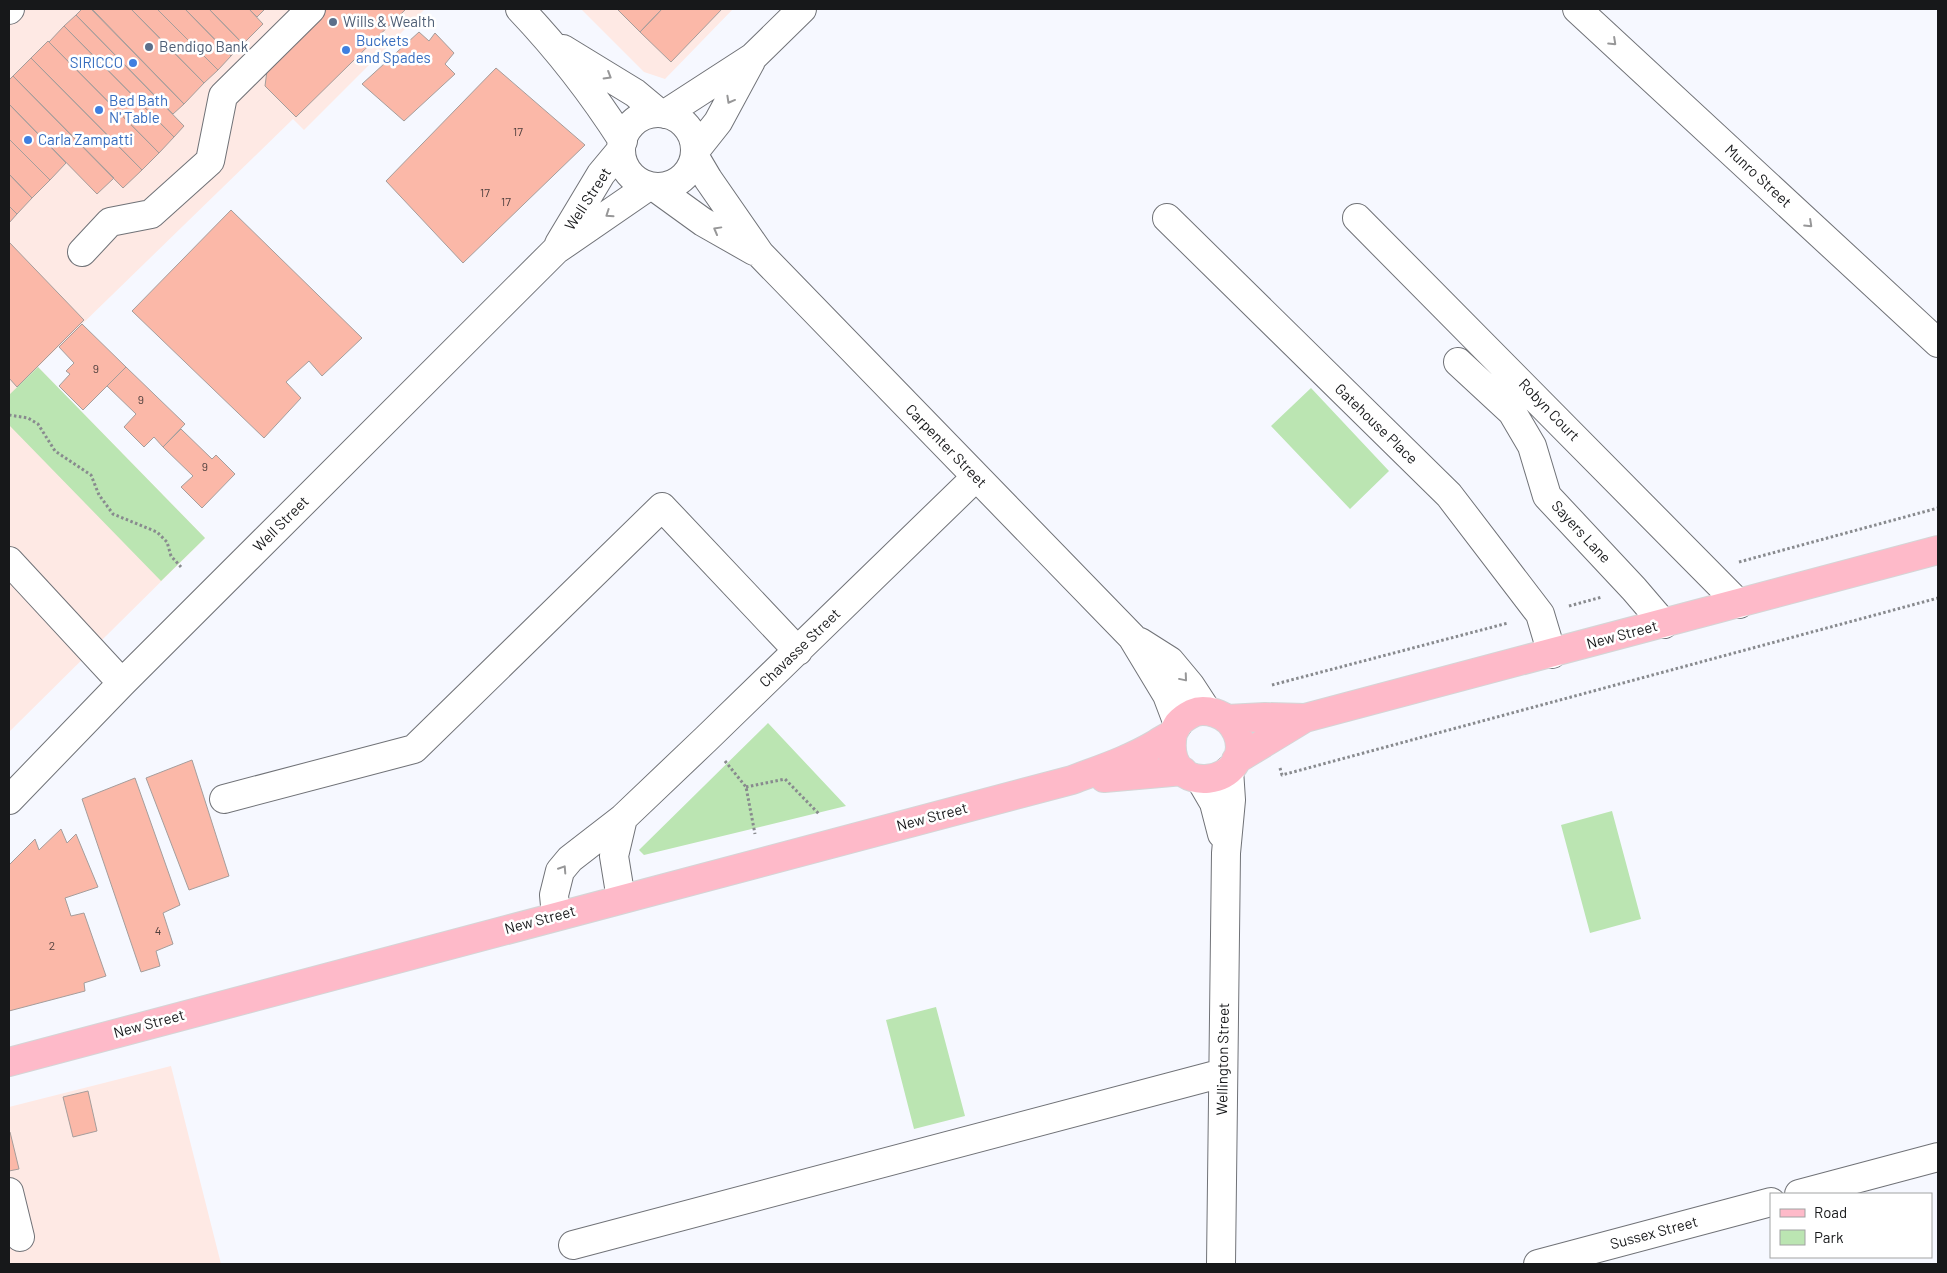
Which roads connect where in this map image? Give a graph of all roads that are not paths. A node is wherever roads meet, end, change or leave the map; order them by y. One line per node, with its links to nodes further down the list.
1 (311, 9): 14 (street)
2 (520, 9): 5 (street)
3 (802, 9): 6 (street)
4 (1577, 9): 16 (street, Munro Street, one-way to 16)
5 (551, 42): 7 (street, one-way to 7); 8 (street)
6 (753, 58): 7 (street); 9 (street, one-way to 9)
7 (662, 113): 8 (street); 9 (street)
8 (622, 146): 10 (street); 13 (street, Well Street)
9 (695, 154): 10 (street); 15 (street, Carpenter Street)
10 (652, 187): 13 (street, Well Street, one-way to 13); 15 (street, Carpenter Street, one-way to 10)
11 (1167, 218): 25 (street, Gatehouse Place)
12 (1357, 218): 21 (street, Robyn Court)
13 (556, 250): 26 (street, Well Street)
14 (82, 252)
15 (760, 254): 18 (street, Carpenter Street)
16 (1938, 344)
17 (1458, 362): 22 (street, Sayers Lane)
18 (976, 477): 23 (street, Carpenter Street); 24 (street, Chavasse Street)
19 (1938, 550): 21 (main road, New Street)
20 (9, 561): 26 (street)
21 (1738, 604): 22 (main road, New Street)
22 (1664, 624): 25 (main road, New Street)
23 (1132, 637): 27 (street, Carpenter Street, one-way to 27); 29 (street, Carpenter Street)
24 (798, 651): 33 (street); 35 (street, Chavasse Street)
25 (1552, 654): 28 (main road, New Street)
26 (122, 683): 34 (street, Well Street)
27 (1217, 715): 28 (main road, New Street); 29 (main road); 30 (main road)
28 (1305, 718): 30 (main road, New Street)
29 (1175, 728): 31 (main road); 32 (main road, New Street)
30 (1233, 765): 31 (main road); 36 (street, Wellington Street)
31 (1192, 775): 32 (main road, New Street); 36 (street, Wellington Street)
32 (1072, 780): 37 (main road, New Street)
33 (224, 799)
34 (9, 800)
35 (623, 818): 37 (street); 38 (street, Chavasse Street, one-way to 35)
36 (1226, 853): 40 (street, Wellington Street)
37 (621, 899): 38 (main road, New Street)
38 (556, 916): 39 (main road, New Street)
39 (9, 1062)
40 (1223, 1073): 46 (street); 47 (street, Wellington Street)
41 (1938, 1157): 43 (street)
42 (9, 1192): 45 (street)
43 (1803, 1193)
44 (1770, 1202): 48 (street, Sussex Street)
45 (20, 1237)
46 (573, 1244)
47 (1221, 1264)
48 (1538, 1264)

